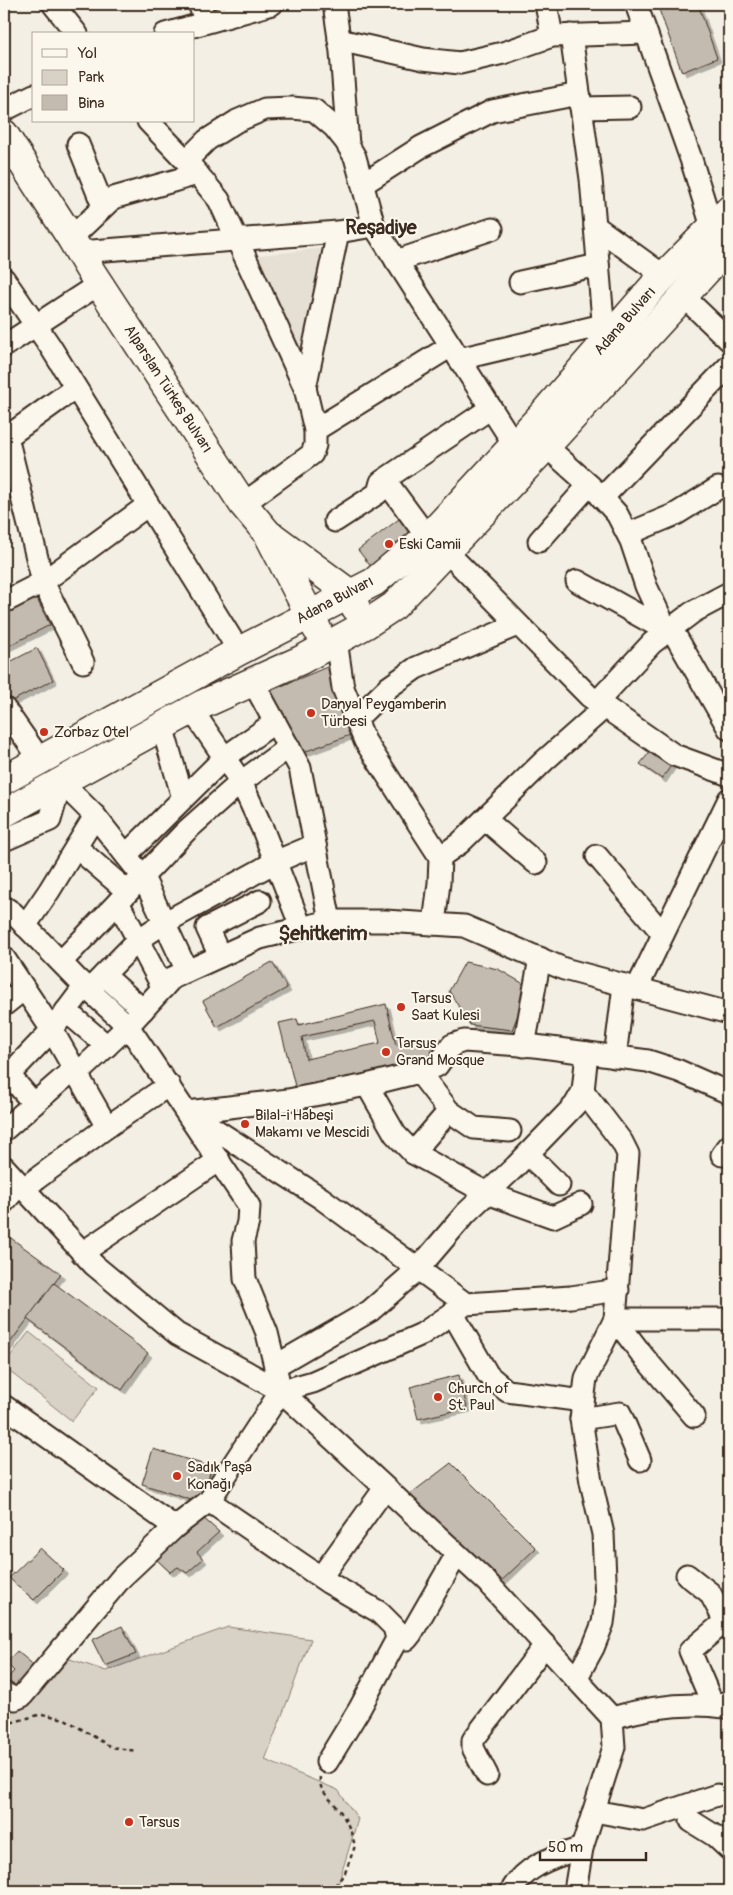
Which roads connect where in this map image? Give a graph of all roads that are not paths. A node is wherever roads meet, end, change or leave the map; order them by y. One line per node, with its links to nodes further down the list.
1 (53, 4): 7 (street)
2 (272, 4): 6 (street)
3 (334, 4): 11 (street)
4 (546, 4): 10 (street)
5 (636, 4): 9 (street)
6 (203, 12): 8 (street)
7 (75, 32)
8 (168, 32)
9 (646, 33): 10 (street); 25 (street)
10 (562, 35): 11 (street); 13 (street)
11 (339, 40): 19 (street)
12 (32, 96): 15 (street)
13 (580, 101): 14 (street); 21 (street); 24 (street)
14 (630, 107)
15 (4, 110)
16 (149, 122): 20 (street)
17 (4, 134): 29 (main road, Alparslan Türkeş Bulvarı)
18 (78, 144): 22 (street)
19 (348, 145): 20 (street); 21 (street)
20 (192, 168): 22 (street); 28 (street)
21 (363, 184): 23 (street)
22 (103, 206): 29 (street)
23 (374, 226): 27 (street); 30 (street)
24 (595, 226): 31 (street); 32 (street)
25 (724, 228): 32 (main road, Adana Bulvarı); 36 (main road, Adana Bulvarı)
26 (492, 229): 30 (street)
27 (338, 232): 28 (street); 44 (street)
28 (236, 240): 29 (street); 44 (street)
29 (75, 245): 35 (main road, Alparslan Türkeş Bulvarı)
30 (396, 261): 41 (street)
31 (598, 265): 33 (street); 38 (street)
32 (664, 276): 38 (main road, Adana Bulvarı)
33 (520, 282)
34 (5, 284): 37 (street)
35 (99, 284): 37 (street); 53 (main road, Alparslan Türkeş Bulvarı)
36 (683, 296): 39 (street); 49 (main road, Adana Bulvarı)
37 (36, 326): 40 (street); 43 (street)
38 (604, 334): 41 (street); 48 (main road, Adana Bulvarı)
39 (729, 340)
40 (4, 346)
41 (455, 353): 45 (street); 46 (street)
42 (729, 366): 52 (street)
43 (76, 388): 47 (street); 54 (street)
44 (306, 388): 46 (street)
45 (491, 408): 48 (street); 50 (street)
46 (315, 430): 53 (street)
47 (5, 437): 61 (street)
48 (514, 444): 59 (main road, Adana Bulvarı)
49 (546, 446): 52 (street); 59 (main road, Adana Bulvarı)
50 (385, 480): 55 (street); 59 (street)
51 (718, 488): 57 (street)
52 (596, 492): 57 (street); 58 (street)
53 (243, 504): 56 (main road, Alparslan Türkeş Bulvarı)
54 (148, 505): 61 (street); 70 (street)
55 (335, 522)
56 (268, 534): 62 (main road); 65 (main road, Alparslan Türkeş Bulvarı)
57 (628, 534): 68 (street)
58 (539, 541)
59 (437, 545): 62 (main road, Adana Bulvarı); 66 (street); 67 (main road, Adana Bulvarı)
60 (577, 581): 68 (street)
61 (43, 582): 64 (street); 71 (street)
62 (349, 593): 65 (main road, Adana Bulvarı); 67 (main road)
63 (729, 593): 68 (street)
64 (4, 602)
65 (309, 614): 69 (main road, Alparslan Türkeş Bulvarı); 70 (main road, Adana Bulvarı)
66 (517, 625): 73 (street); 76 (street)
67 (365, 626): 69 (main road, Adana Bulvarı)
68 (669, 630): 73 (street); 79 (street)
69 (331, 643): 72 (main road, Adana Bulvarı); 76 (street)
70 (240, 651): 82 (main road, Adana Bulvarı)
71 (83, 662)
72 (253, 682): 75 (main road, Adana Bulvarı); 77 (street)
73 (601, 705): 83 (street); 91 (street)
74 (4, 708): 82 (street)
75 (192, 710): 78 (main road, Adana Bulvarı); 81 (street)
76 (356, 719): 97 (street)
77 (276, 722): 80 (street); 81 (street)
78 (162, 726): 85 (main road, Adana Bulvarı); 87 (street)
79 (729, 729)
80 (289, 747): 86 (street); 93 (street)
81 (224, 758): 86 (street); 87 (street)
82 (41, 761): 84 (main road, Adana Bulvarı)
83 (729, 775)
84 (4, 780)
85 (61, 782): 89 (main road, Adana Bulvarı); 90 (street); 92 (street)
86 (241, 782): 98 (street); 100 (street)
87 (183, 798): 95 (street)
88 (729, 799): 111 (street)
89 (4, 813)
90 (95, 816): 94 (street); 95 (street)
91 (485, 819): 97 (street); 99 (street)
92 (4, 840)
93 (315, 845): 98 (street); 105 (street)
94 (76, 847): 102 (street); 108 (street)
95 (126, 855): 100 (street)
96 (597, 856): 111 (street)
97 (440, 857): 107 (street)
98 (275, 862): 101 (street); 109 (street)
99 (536, 863)
100 (143, 877): 102 (street); 106 (street)
101 (247, 877): 103 (street); 106 (street)
102 (123, 897): 112 (street); 116 (street)
103 (260, 901): 110 (street); 113 (street)
104 (4, 907): 108 (street)
105 (330, 920): 107 (street); 109 (street)
106 (164, 923): 112 (street); 117 (street)
107 (434, 924): 115 (street)
108 (25, 926): 116 (street)
109 (301, 928): 110 (street)
110 (277, 933): 113 (street)
111 (663, 934): 119 (street)
112 (138, 940): 118 (street); 121 (street)
113 (220, 956): 117 (street)
114 (4, 958): 122 (street)
115 (540, 958): 119 (street); 130 (street)
116 (61, 962): 120 (street)
117 (187, 971): 121 (street)
118 (104, 975): 120 (street); 124 (street)
119 (630, 986): 126 (street); 132 (street)
120 (87, 988): 125 (street); 127 (street)
121 (163, 988): 124 (street)
122 (24, 989): 123 (street); 128 (street)
123 (4, 1005)
124 (143, 1010): 127 (street)
125 (66, 1011): 128 (street); 129 (street)
126 (729, 1013)
127 (128, 1026): 129 (street); 136 (street)
128 (52, 1030): 133 (street); 135 (street)
129 (107, 1046): 133 (street)
130 (524, 1046): 131 (street); 134 (street)
131 (587, 1053): 132 (street); 138 (street)
132 (615, 1057): 139 (street)
133 (76, 1072): 140 (street); 144 (street)
134 (419, 1072): 137 (street); 141 (street)
135 (5, 1074): 140 (street)
136 (169, 1085): 142 (street); 144 (street)
137 (366, 1085): 142 (street); 146 (street)
138 (583, 1091): 147 (street); 157 (street)
139 (728, 1092)
140 (34, 1104): 143 (street)
141 (449, 1111): 145 (street); 146 (street)
142 (187, 1112): 148 (street); 156 (street)
143 (8, 1118)
144 (107, 1127): 151 (street)
145 (510, 1131)
146 (413, 1153): 152 (street)
147 (528, 1154): 150 (street); 152 (street)
148 (219, 1160): 155 (street); 161 (street)
149 (4, 1167): 151 (street)
150 (559, 1185)
151 (22, 1186): 153 (street); 155 (street)
152 (487, 1193): 154 (street); 156 (street)
153 (4, 1202)
154 (581, 1204)
155 (82, 1253): 162 (street)
156 (418, 1269): 158 (street); 161 (street)
157 (618, 1290): 158 (street); 159 (street)
158 (460, 1309): 162 (street); 164 (street)
159 (615, 1319): 160 (street); 164 (street); 165 (street)
160 (729, 1319)
161 (275, 1366): 162 (street)
162 (281, 1391): 167 (street); 168 (street)
163 (4, 1406): 169 (street)
164 (582, 1410): 166 (street); 176 (street)
165 (694, 1416)
166 (640, 1460)
167 (385, 1488): 170 (street); 172 (street)
168 (209, 1501): 169 (street); 172 (street)
169 (175, 1527): 177 (street)
170 (457, 1554): 174 (street); 175 (street)
171 (687, 1574): 173 (street)
172 (320, 1577): 174 (street)
173 (728, 1623): 178 (street)
174 (397, 1639): 180 (street)
175 (545, 1645): 176 (street); 181 (street)
176 (576, 1679): 179 (street)
177 (4, 1693)
178 (724, 1705): 179 (street)
179 (612, 1718): 183 (street)
180 (327, 1762)
181 (487, 1775)
182 (717, 1794): 183 (street)
183 (594, 1811): 185 (street)
184 (691, 1821): 186 (street)
185 (582, 1848): 187 (street); 188 (street)
186 (729, 1849)
187 (511, 1891)
188 (575, 1891)

